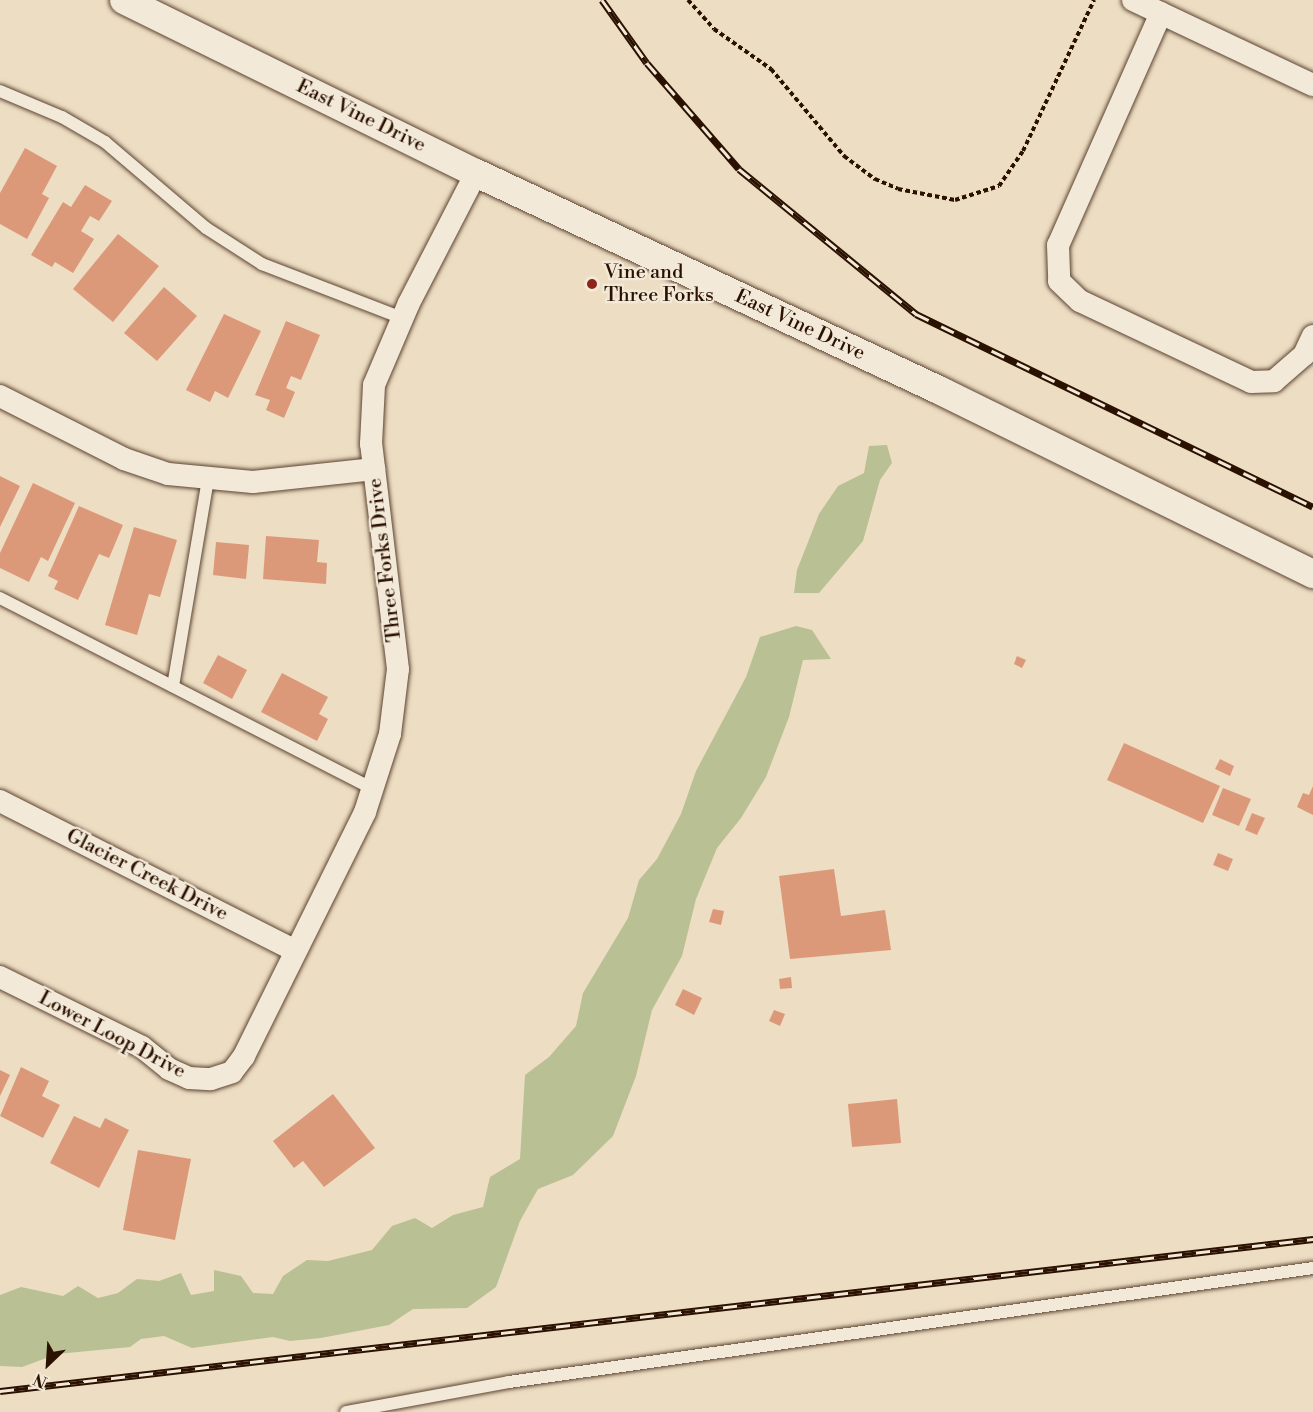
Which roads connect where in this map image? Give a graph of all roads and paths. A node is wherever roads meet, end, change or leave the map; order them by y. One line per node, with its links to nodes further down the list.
1 (124, 0): 8 (street, East Vine Drive)
2 (688, 0): 3 (path)
3 (1094, 0)
4 (1132, 0): 5 (street)
5 (1161, 14): 6 (street); 10 (street)
6 (1313, 85)
7 (0, 91): 9 (lane)
8 (476, 172): 9 (street, Three Forks Drive); 14 (street, East Vine Drive)
9 (402, 318): 12 (street, Three Forks Drive)
10 (1313, 336)
11 (0, 396): 13 (street)
12 (375, 469): 13 (street); 17 (street, Three Forks Drive)
13 (208, 480): 16 (lane)
14 (1313, 574)
15 (0, 598): 16 (lane)
16 (173, 686): 17 (lane)
17 (374, 789): 19 (street, Three Forks Drive)
18 (0, 801): 19 (street, Glacier Creek Drive)
19 (294, 950): 20 (street, Lower Loop Drive)
20 (0, 977)
21 (1313, 1268): 22 (lane)
22 (346, 1412)

